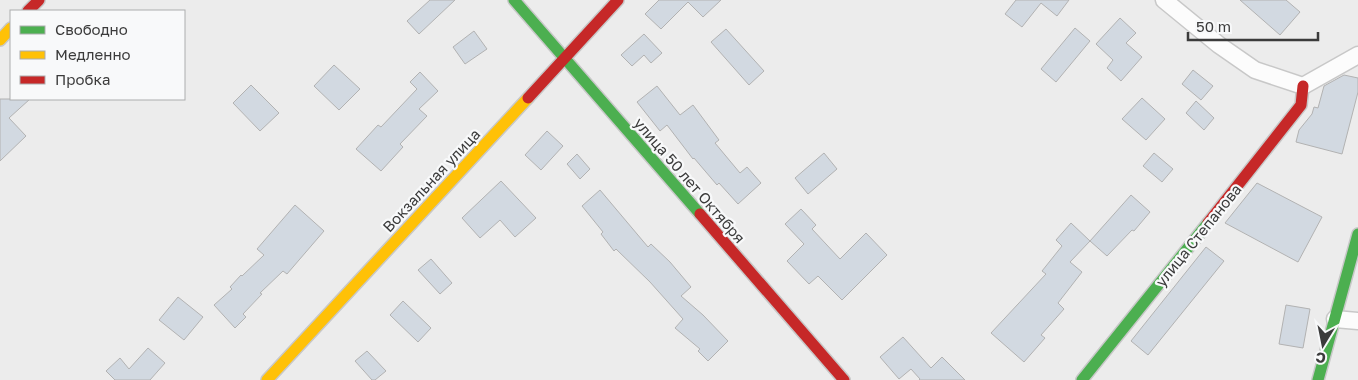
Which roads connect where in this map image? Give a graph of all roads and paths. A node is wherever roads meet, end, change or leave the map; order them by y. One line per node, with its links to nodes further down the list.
1 (39, 0): 5 (street)
2 (514, 0): 9 (street, улица 50 лет Октября)
3 (618, 0): 9 (street, Вокзальная улица)
4 (1164, 0): 10 (street)
5 (29, 10)
6 (10, 29): 7 (street)
7 (0, 40)
8 (1358, 54): 10 (street)
9 (564, 59): 14 (street, Вокзальная улица); 15 (street, улица 50 лет Октября)
10 (1303, 86): 16 (street, улица Степанова)
11 (1358, 234): 12 (street)
12 (1335, 319): 13 (street); 17 (street)
13 (1358, 321)
14 (267, 380)
15 (844, 380)
16 (1082, 380)
17 (1318, 380)

